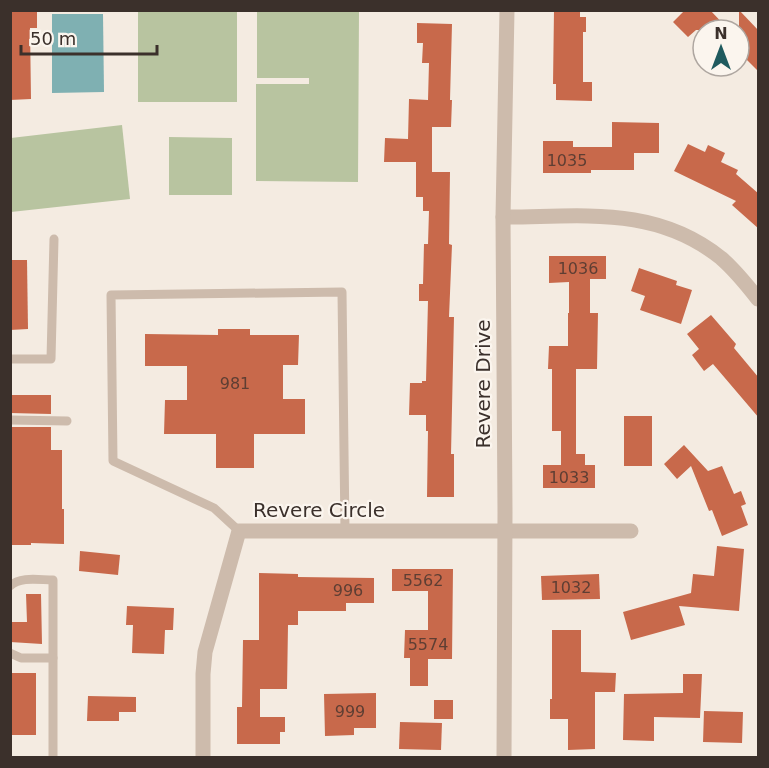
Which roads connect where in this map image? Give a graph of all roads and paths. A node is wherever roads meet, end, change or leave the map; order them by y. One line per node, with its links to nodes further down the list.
1 (507, 10): 2 (street, Revere Drive)
2 (503, 217): 4 (street); 10 (street, Revere Drive)
3 (54, 239): 5 (lane)
4 (759, 299)
5 (10, 359)
6 (10, 420): 7 (lane)
7 (67, 421)
8 (239, 531): 9 (street, Revere Circle); 9 (lane); 16 (street, Revere Circle)
9 (345, 531): 10 (street, Revere Circle)
10 (505, 531): 11 (street, Revere Circle); 17 (street, Revere Drive)
11 (631, 531)
12 (10, 585): 14 (lane)
13 (10, 653): 14 (lane)
14 (53, 658): 15 (lane)
15 (53, 758)
16 (203, 758)
17 (504, 758)

